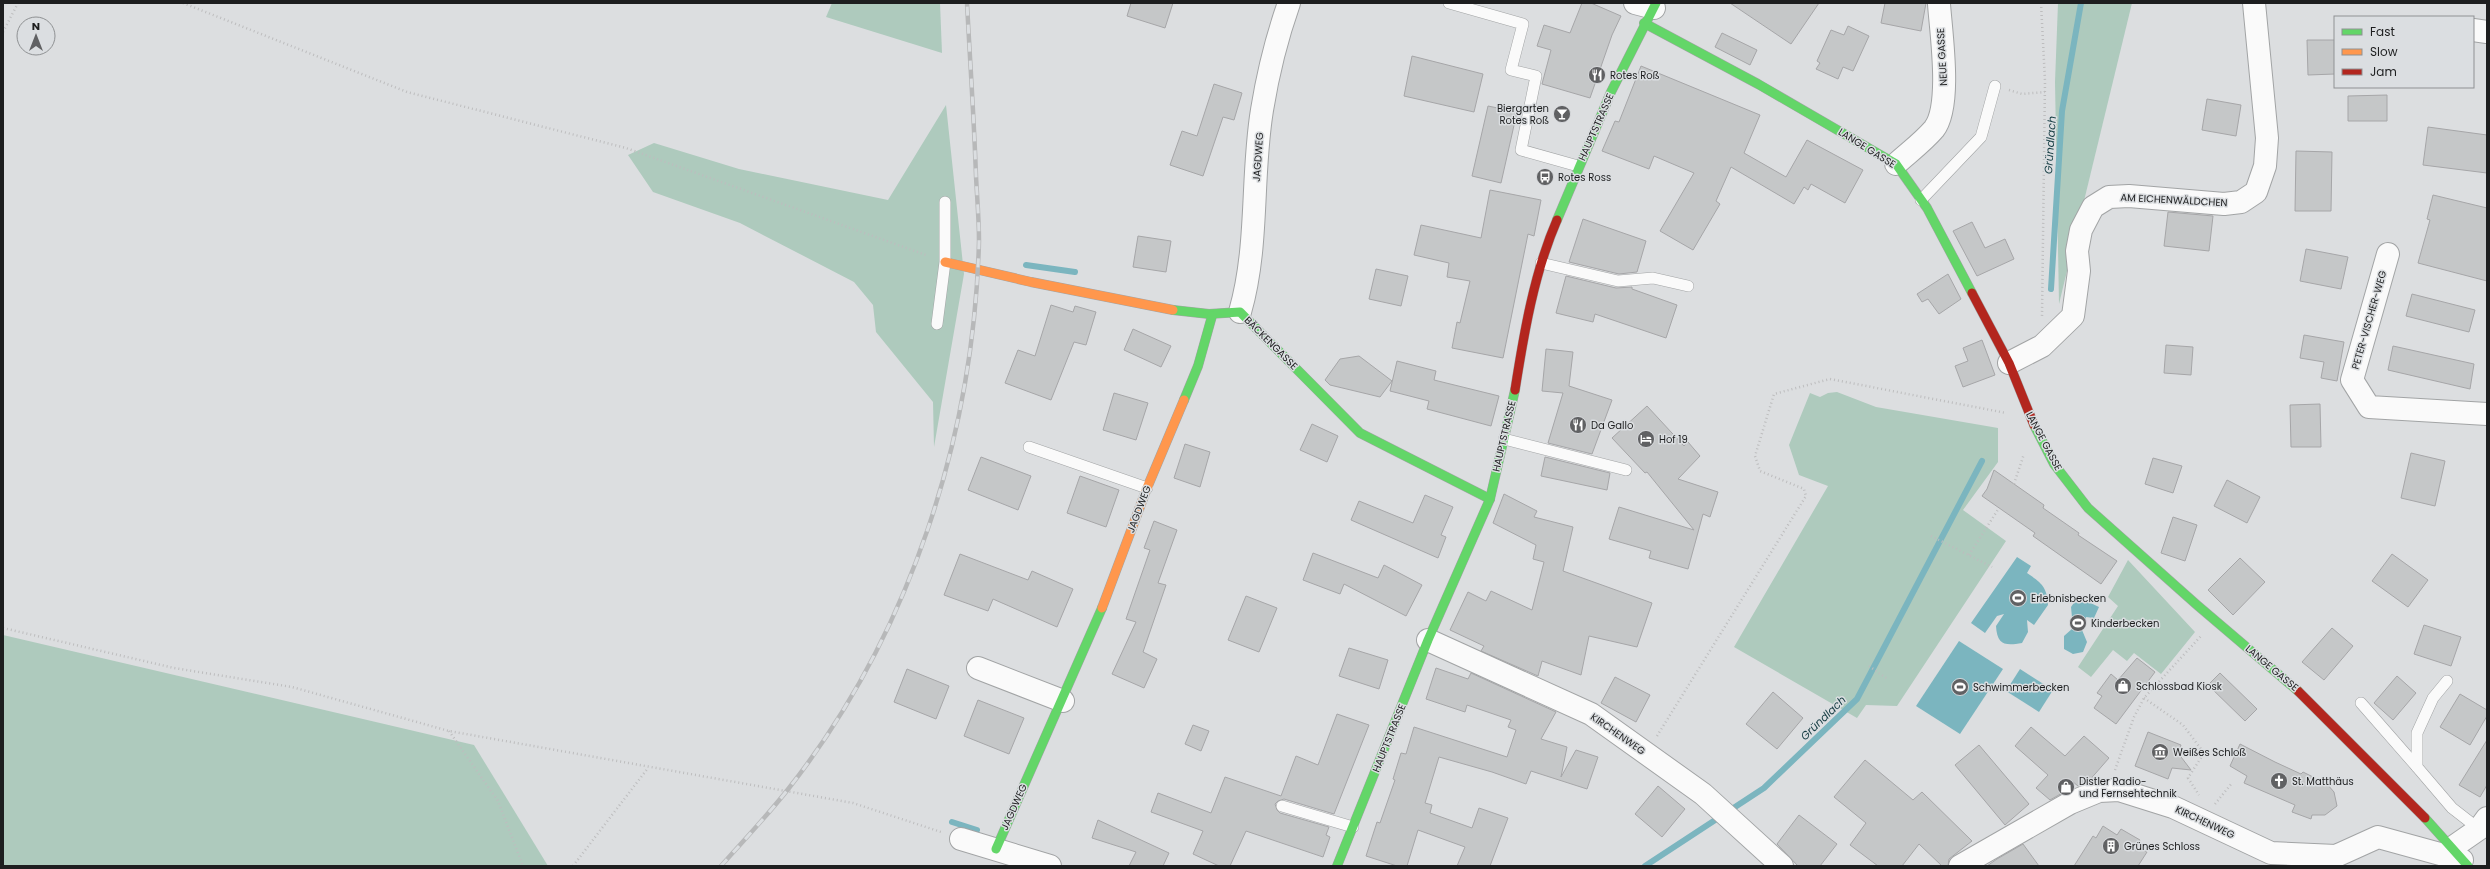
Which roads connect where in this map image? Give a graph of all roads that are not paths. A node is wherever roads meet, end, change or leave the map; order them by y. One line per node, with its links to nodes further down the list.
1 (1289, 3): 17 (street, JAGDWEG)
2 (1449, 3): 10 (lane)
3 (2254, 3): 20 (street, AM EICHENWÄLDCHEN)
4 (1939, 4): 9 (street, NEUE GASSE)
5 (1647, 9): 9 (street, LANGE GASSE); 10 (street, HAUPTSTRASSE)
6 (2474, 30): 7 (street)
7 (2487, 32)
8 (1995, 86): 11 (lane)
9 (1896, 164): 11 (street, LANGE GASSE)
10 (1578, 166): 15 (street, HAUPTSTRASSE)
11 (1921, 200): 20 (street, LANGE GASSE)
12 (945, 202): 14 (lane)
13 (2388, 254): 21 (street, PETER-VISCHER-WEG)
14 (946, 262): 18 (street, BÄCKENGASSE); 19 (lane)
15 (1541, 263): 16 (lane); 22 (street, HAUPTSTRASSE)
16 (1688, 286)
17 (1240, 312): 18 (street, BÄCKENGASSE); 26 (street, BÄCKENGASSE)
18 (1212, 316): 25 (street, JAGDWEG)
19 (937, 324)
20 (2010, 363): 38 (street, LANGE GASSE)
21 (2487, 414)
22 (1504, 439): 24 (lane); 26 (street, HAUPTSTRASSE)
23 (1029, 447): 25 (lane)
24 (1626, 470)
25 (1147, 488): 30 (street, JAGDWEG)
26 (1490, 499): 27 (street, HAUPTSTRASSE)
27 (1428, 640): 35 (street, HAUPTSTRASSE); 41 (street, KIRCHENWEG)
28 (978, 668): 30 (street)
29 (2447, 681): 32 (lane)
30 (1063, 701): 37 (street, JAGDWEG)
31 (2361, 703): 32 (lane)
32 (2417, 767): 34 (lane)
33 (1282, 806): 35 (lane)
34 (2483, 824): 38 (street)
35 (1353, 827): 40 (street, HAUPTSTRASSE)
36 (961, 839): 37 (street)
37 (996, 849): 39 (street)
38 (2461, 858): 42 (street, KIRCHENWEG)
39 (1050, 866)
40 (1337, 866)
41 (1782, 866)
42 (1960, 866)

